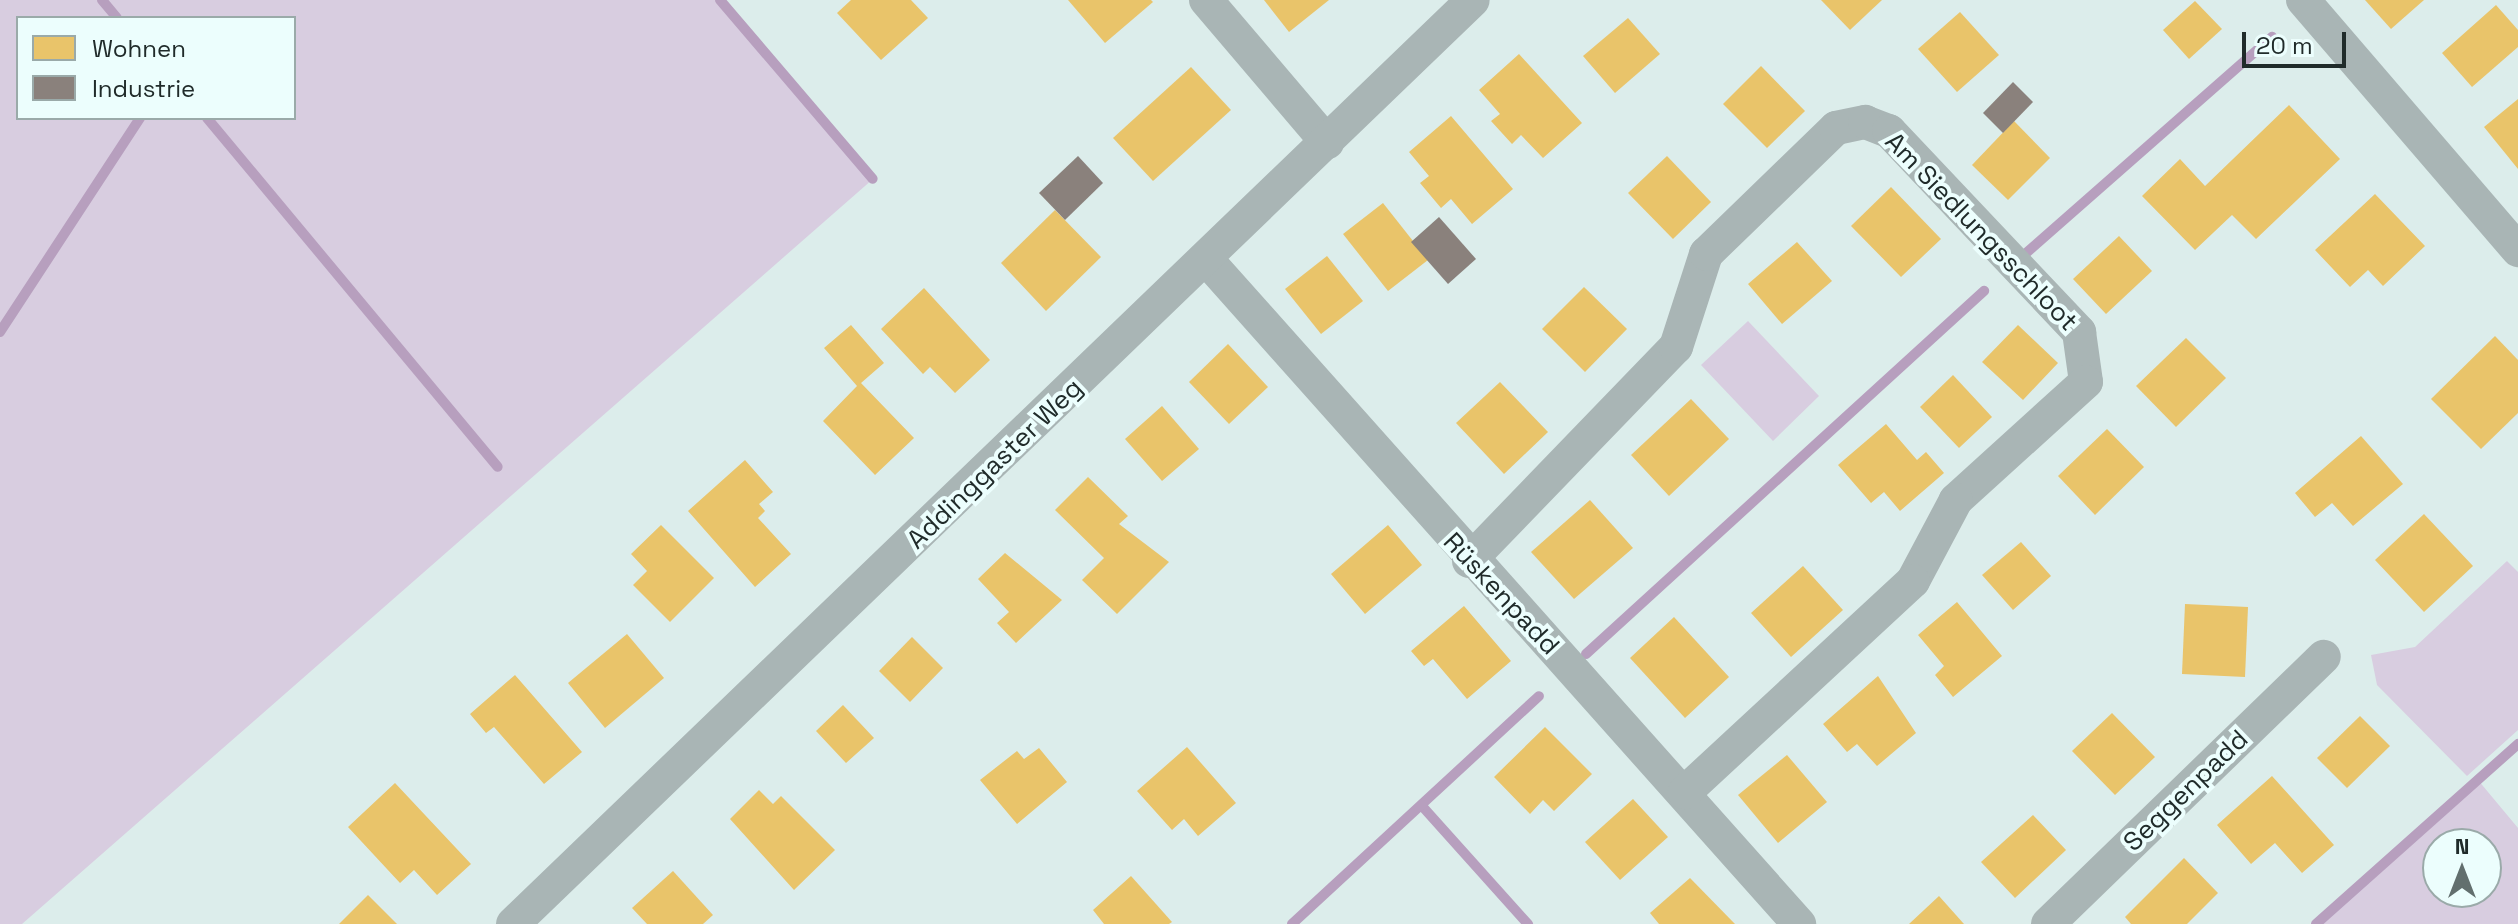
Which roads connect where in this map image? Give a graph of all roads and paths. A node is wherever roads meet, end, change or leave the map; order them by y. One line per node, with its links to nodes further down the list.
1 (1206, 0): 4 (street)
2 (1473, 0): 4 (street, Addinggaster Weg)
3 (2303, 0): 5 (street)
4 (1327, 142): 6 (street, Addinggaster Weg)
5 (2518, 250)
6 (1207, 260): 7 (street, Rüskenpadd); 10 (street, Addinggaster Weg)
7 (1469, 561): 9 (street, Rüskenpadd); 9 (street, Am Siedlungsschloot)
8 (2324, 657): 12 (street, Seggenpadd)
9 (1685, 792): 11 (street, Rüskenpadd)
10 (513, 924)
11 (1799, 924)
12 (2048, 924)

